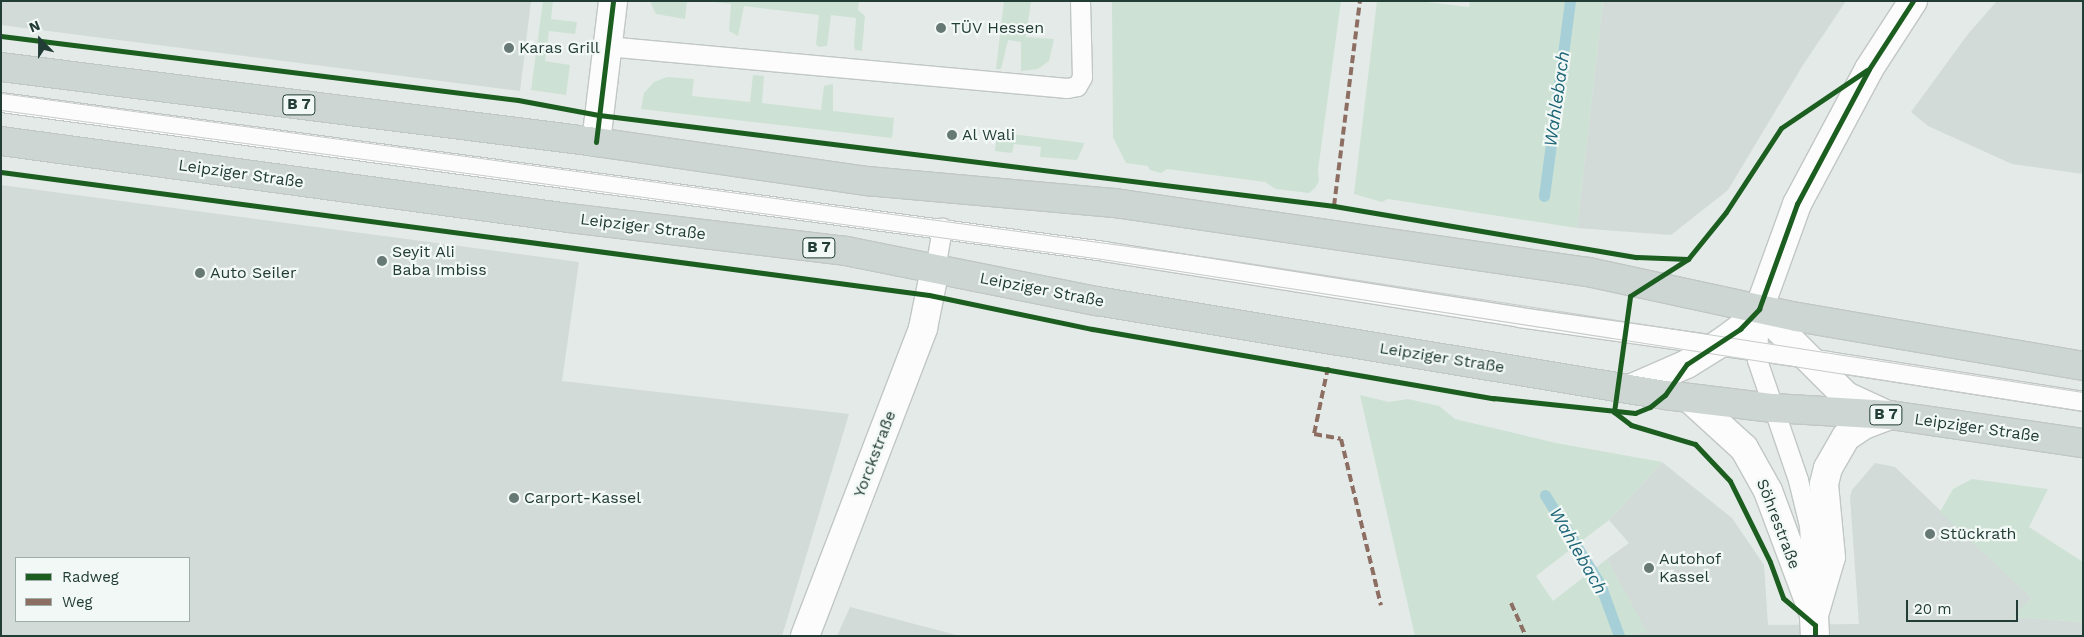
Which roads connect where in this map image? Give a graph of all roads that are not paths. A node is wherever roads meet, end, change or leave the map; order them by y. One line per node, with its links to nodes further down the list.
1 (612, 1): 4 (street)
2 (1080, 1): 4 (lane)
3 (1913, 1): 11 (street)
4 (606, 46): 8 (street)
5 (1, 67): 8 (main road, B 7)
6 (1, 102): 9 (lane)
7 (1, 141): 10 (main road, Leipziger Straße / B 7)
8 (596, 142): 11 (main road, B 7)
9 (942, 228): 10 (lane); 12 (lane)
10 (935, 269): 16 (main road, Leipziger Straße / B 7); 23 (street, Yorckstraße)
11 (1759, 309): 12 (street); 13 (lane); 14 (street); 15 (main road, B 7)
12 (1716, 345): 13 (lane); 16 (street)
13 (1758, 350): 14 (lane); 19 (lane)
14 (1808, 358): 18 (lane); 20 (street)
15 (2083, 366)
16 (1632, 388): 17 (main road, Leipziger Straße / B 7)
17 (1689, 398): 19 (main road, Leipziger Straße / B 7); 22 (street, Söhrestraße)
18 (2083, 401)
19 (1773, 408): 20 (main road, Leipziger Straße / B 7); 22 (lane)
20 (1890, 415): 21 (main road, Leipziger Straße / B 7); 22 (street, Söhrestraße)
21 (2083, 443)
22 (1815, 626)
23 (805, 636)

